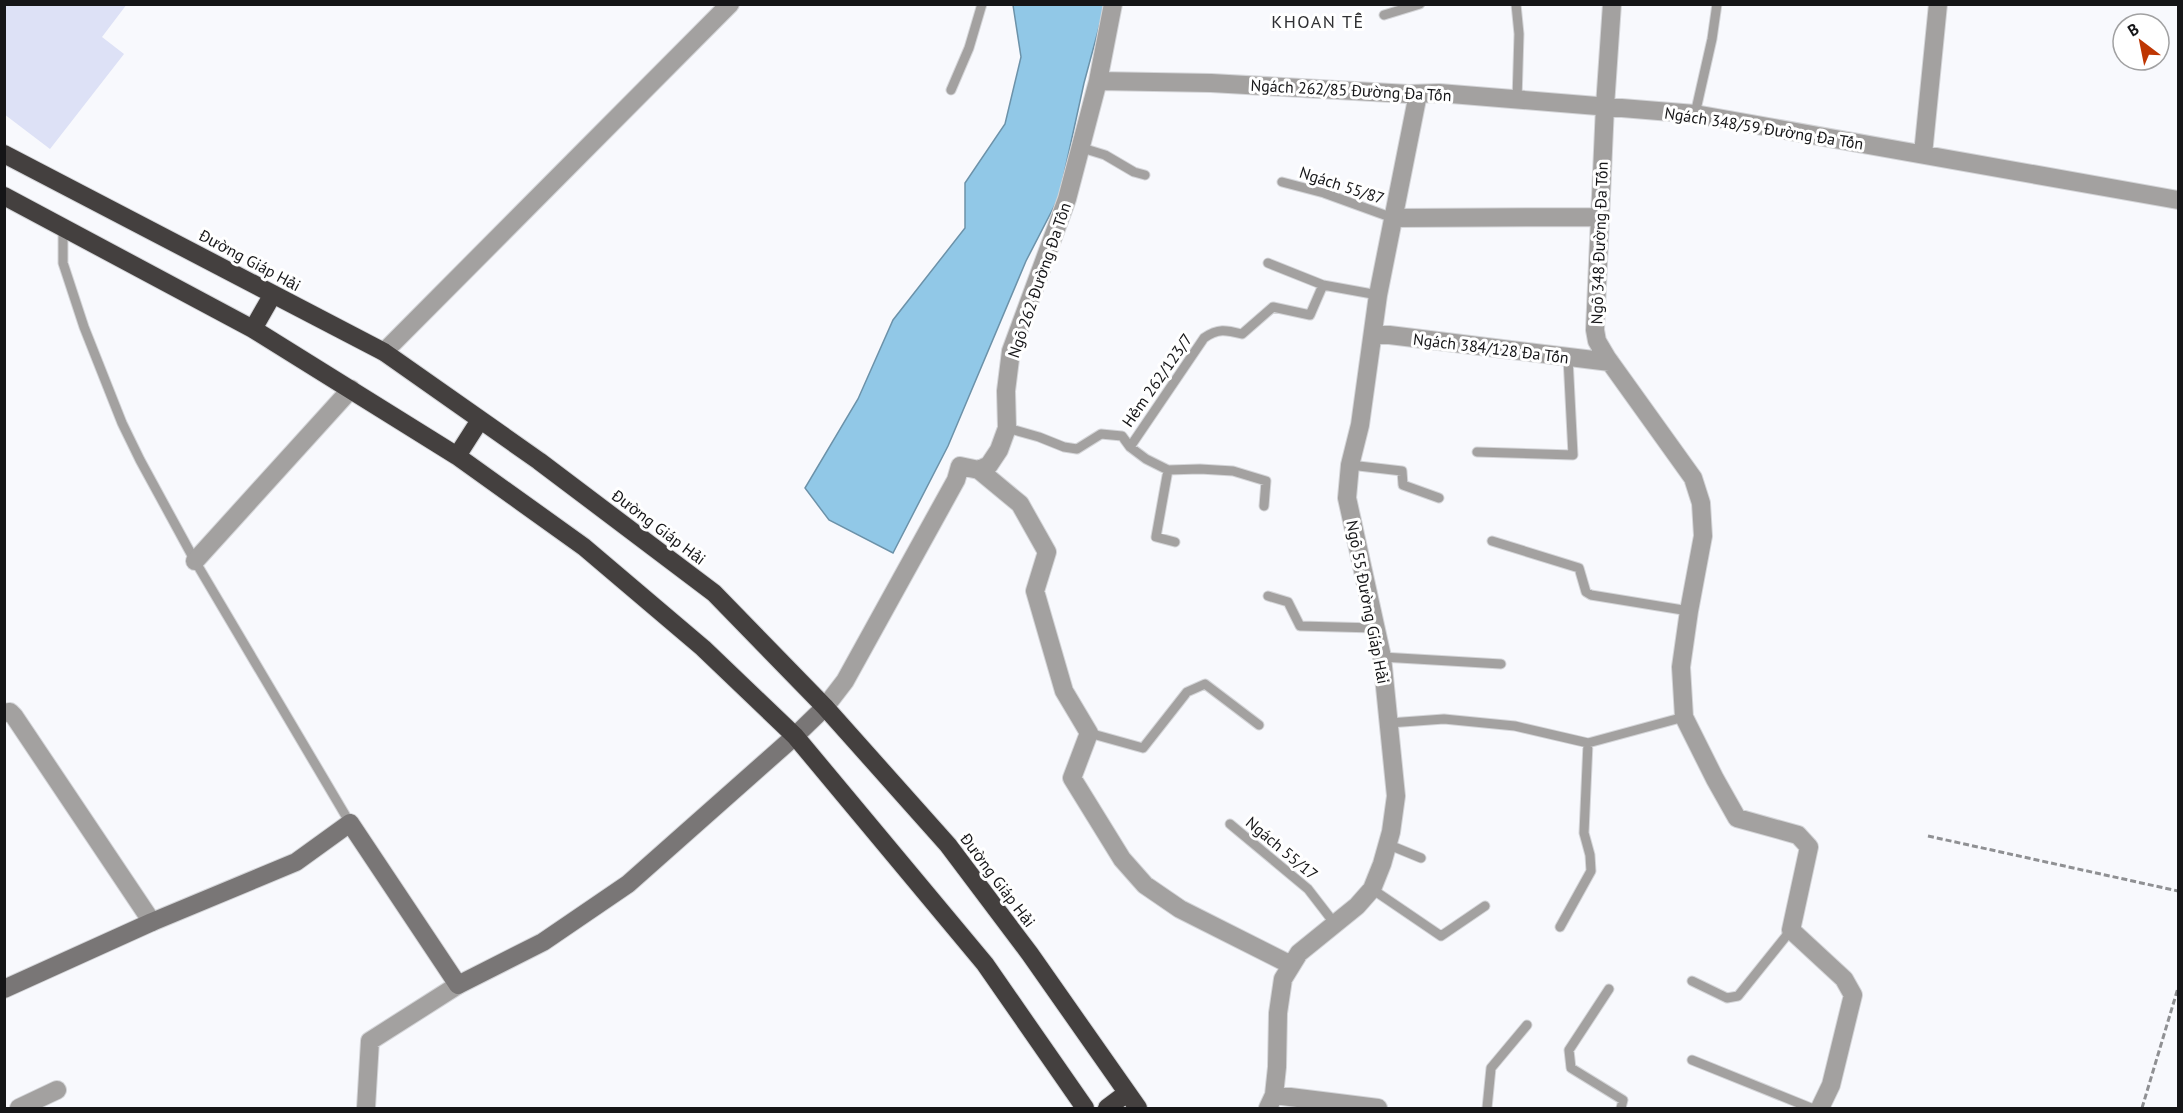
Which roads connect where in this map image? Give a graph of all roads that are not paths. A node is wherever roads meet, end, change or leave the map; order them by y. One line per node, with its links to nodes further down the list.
1 (730, 4): 32 (street)
2 (982, 4): 11 (lane)
3 (1113, 4): 10 (street, Ngõ 262 Đường Đa Tôn)
4 (1420, 4): 9 (lane)
5 (1516, 4): 13 (lane)
6 (1612, 4): 14 (street, Ngõ 348 Đường Đa Tốn)
7 (1717, 4): 15 (lane)
8 (1938, 4): 18 (street)
9 (1384, 15)
10 (1098, 81): 12 (street, Ngách 262/85 Đường Đa Tốn); 16 (street, Ngõ 262 Đường Đa Tôn)
11 (951, 90)
12 (1418, 94): 13 (street, Ngách 262/85 Đường Đa Tốn); 23 (street, Ngõ 55 Đường Giáp Hải)
13 (1518, 99): 14 (street, Ngách 262/85 Đường Đa Tốn)
14 (1605, 106): 15 (street, Ngách 348/59 Đường Đa Tốn); 24 (street, Ngõ 348 Đường Đa Tốn)
15 (1695, 114): 18 (street, Ngách 348/59 Đường Đa Tốn)
16 (1079, 147): 19 (lane); 37 (street, Ngõ 262 Đường Đa Tôn)
17 (4, 154): 28 (highway, Đường Giáp Hải)
18 (1923, 154): 22 (street, Ngách 348/59 Đường Đa Tốn)
19 (1145, 175)
20 (1282, 182): 23 (lane, Ngách 55/87)
21 (4, 196): 25 (highway)
22 (2178, 200)
23 (1393, 218): 24 (street); 29 (street, Ngõ 55 Đường Giáp Hải)
24 (1599, 218): 34 (street, Ngõ 348 Đường Đa Tốn)
25 (63, 227): 30 (highway); 48 (lane)
26 (1268, 263): 27 (lane)
27 (1323, 285): 29 (lane); 38 (lane, Hẻm 262/123/7)
28 (273, 294): 30 (highway); 32 (highway, Đường Giáp Hải)
29 (1378, 295): 31 (street, Ngõ 55 Đường Giáp Hải)
30 (253, 329): 35 (highway)
31 (1373, 333): 33 (street, Ngách 384/128 Đa Tốn); 41 (street, Ngõ 55 Đường Giáp Hải)
32 (384, 352): 36 (highway, Đường Giáp Hải)
33 (1568, 358): 34 (street, Ngách 384/128 Đa Tốn); 39 (lane)
34 (1610, 362): 50 (street, Ngõ 348 Đường Đa Tốn)
35 (351, 389): 40 (highway); 48 (street)
36 (480, 420): 40 (highway); 54 (highway, Đường Giáp Hải)
37 (1007, 428): 38 (lane); 42 (street, Ngõ 262 Đường Đa Tôn)
38 (1130, 447): 43 (lane)
39 (1477, 452)
40 (457, 456): 60 (highway)
41 (1350, 465): 44 (lane); 51 (street, Ngõ 55 Đường Giáp Hải)
42 (979, 470): 54 (street, Ngõ 262 Đường Đa Tôn); 59 (street)
43 (1168, 470): 45 (lane); 47 (lane)
44 (1439, 498)
45 (1264, 506)
46 (1492, 541): 50 (lane)
47 (1175, 542)
48 (195, 561): 62 (lane)
49 (1268, 596): 51 (lane)
50 (1689, 611): 56 (street, Ngõ 348 Đường Đa Tốn)
51 (1375, 628): 52 (street, Ngõ 55 Đường Giáp Hải)
52 (1382, 657): 53 (lane); 57 (street, Ngõ 55 Đường Giáp Hải)
53 (1501, 664)
54 (825, 706): 60 (street); 80 (highway, Đường Giáp Hải)
55 (4, 713): 68 (street)
56 (1684, 717): 61 (lane); 71 (street, Ngõ 348 Đường Đa Tốn)
57 (1389, 723): 61 (lane); 64 (street, Ngõ 55 Đường Giáp Hải)
58 (1259, 725): 59 (lane)
59 (1089, 733): 72 (street)
60 (795, 736): 74 (street); 84 (highway)
61 (1588, 743): 70 (lane)
62 (350, 823): 68 (street); 74 (street)
63 (1230, 824): 69 (lane, Ngách 55/17)
64 (1387, 844): 65 (lane); 66 (street, Ngõ 55 Đường Giáp Hải)
65 (1421, 858)
66 (1372, 889): 67 (lane); 69 (street, Ngõ 55 Đường Giáp Hải)
67 (1485, 906)
68 (152, 922): 75 (street)
69 (1335, 924): 72 (street, Ngõ 55 Đường Giáp Hải)
70 (1560, 927)
71 (1791, 930): 73 (lane); 91 (street)
72 (1291, 965): 81 (street, Ngõ 55 Đường Giáp Hải)
73 (1692, 981)
74 (458, 985): 83 (street)
75 (4, 989)
76 (1609, 989): 89 (lane)
77 (1527, 1025): 88 (lane)
78 (1692, 1060): 90 (lane)
79 (57, 1090): 82 (street)
80 (1127, 1093): 85 (highway); 86 (highway, Đường Giáp Hải)
81 (1271, 1102): 87 (street)
82 (19, 1108)
83 (366, 1108)
84 (1085, 1108)
85 (1107, 1108)
86 (1138, 1108)
87 (1378, 1108)
88 (1487, 1108)
89 (1620, 1108)
90 (1811, 1108)
91 (1820, 1108)

